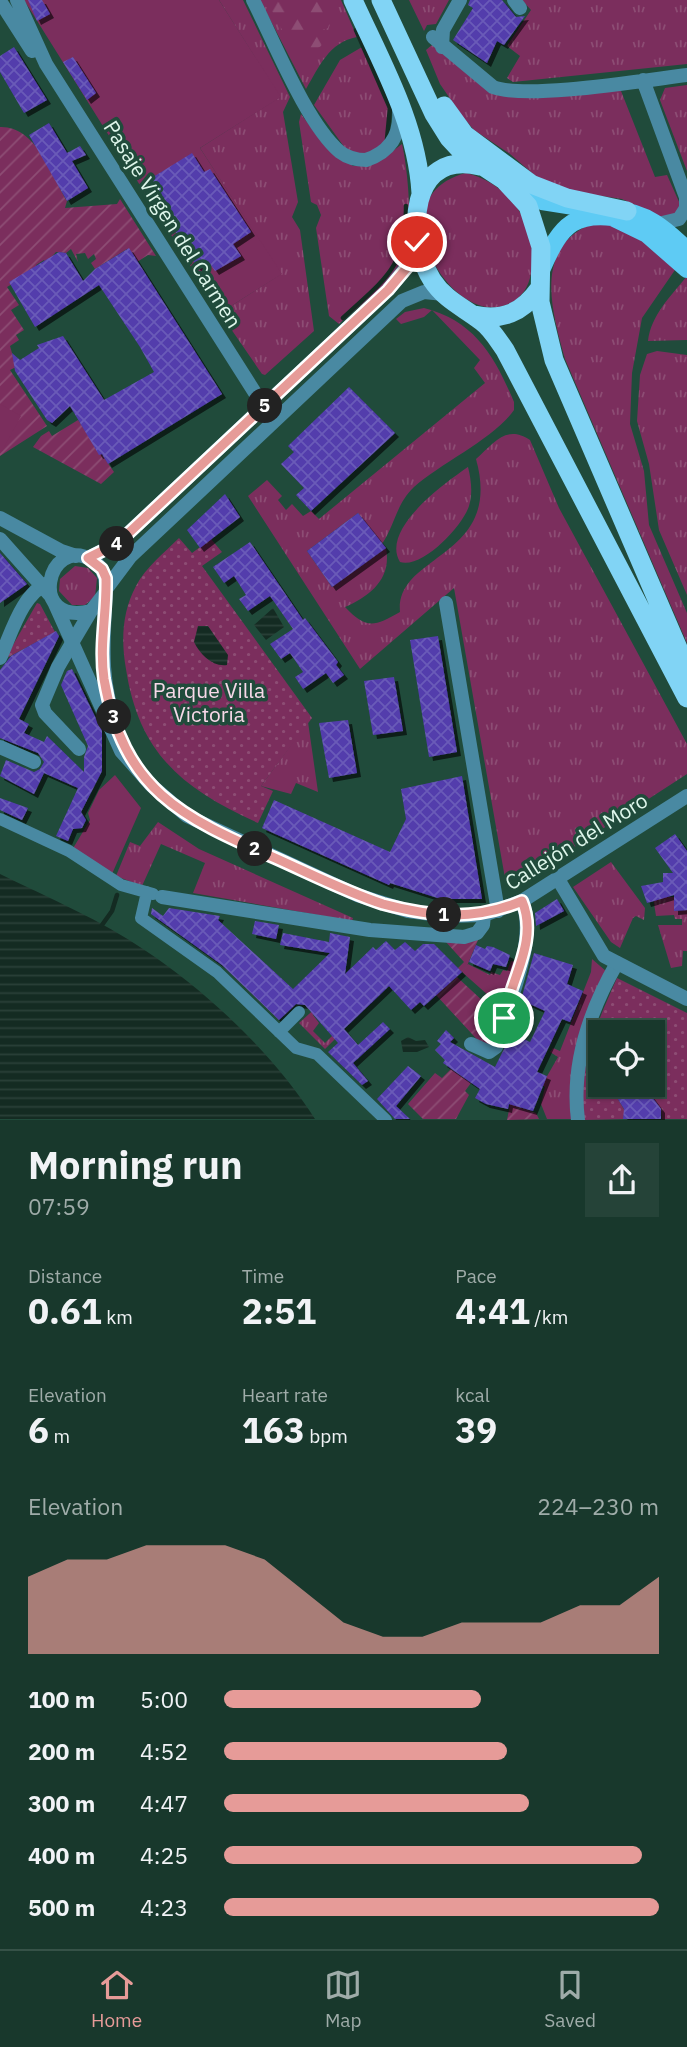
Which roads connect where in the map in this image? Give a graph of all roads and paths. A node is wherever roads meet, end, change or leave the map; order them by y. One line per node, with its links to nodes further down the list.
1 (17, 0): 8 (street, Pasaje Virgen del Carmen)
2 (253, 0): 11 (street)
3 (353, 0): 11 (highway)
4 (381, 0): 7 (highway)
5 (460, 0): 10 (street)
6 (0, 1): 8 (street, Pasaje Virgen del Carmen)
7 (400, 42): 12 (highway); 16 (highway)
8 (46, 64): 25 (street, Pasaje Virgen del Carmen)
9 (687, 75): 10 (street)
10 (643, 80): 15 (street)
11 (398, 102): 13 (highway)
12 (484, 167): 13 (highway); 14 (highway)
13 (421, 193): 18 (highway)
14 (519, 193): 16 (main road); 20 (highway)
15 (687, 199): 17 (street)
16 (619, 214): 17 (main road); 19 (main road); 20 (main road); 21 (main road)
17 (658, 225): 19 (main road)
18 (417, 242): 23 (highway); 25 (street)
19 (686, 248)
20 (541, 269): 22 (highway)
21 (687, 269)
22 (539, 289): 24 (highway); 35 (highway)
23 (443, 294): 24 (highway); 29 (street)
24 (473, 315): 36 (highway)
25 (264, 407): 28 (street)
26 (0, 517): 28 (street)
27 (0, 539): 30 (street)
28 (83, 557): 29 (street); 30 (street)
29 (106, 591): 32 (street); 40 (street)
30 (49, 592): 32 (street); 33 (street); 34 (street)
31 (446, 603): 47 (street)
32 (91, 611): 33 (street)
33 (72, 643): 38 (street); 40 (street)
34 (0, 658)
35 (687, 669)
36 (687, 698)
37 (0, 747): 39 (street)
38 (79, 749)
39 (34, 762)
40 (133, 762): 49 (street, Callejón del Moro)
41 (687, 796): 43 (street, Callejón del Moro)
42 (0, 819): 44 (street)
43 (558, 879): 46 (street, Callejón del Moro); 51 (street)
44 (147, 892): 45 (street); 54 (street)
45 (162, 897): 50 (street)
46 (522, 901): 47 (street, Callejón del Moro); 55 (street)
47 (499, 911): 48 (street, Callejón del Moro)
48 (484, 915): 49 (street, Callejón del Moro); 50 (street)
49 (463, 916): 50 (street)
50 (452, 935)
51 (617, 963): 52 (street); 57 (street)
52 (687, 999)
53 (299, 1012): 54 (street)
54 (279, 1032): 56 (street)
55 (471, 1044)
56 (386, 1119)
57 (578, 1119)

